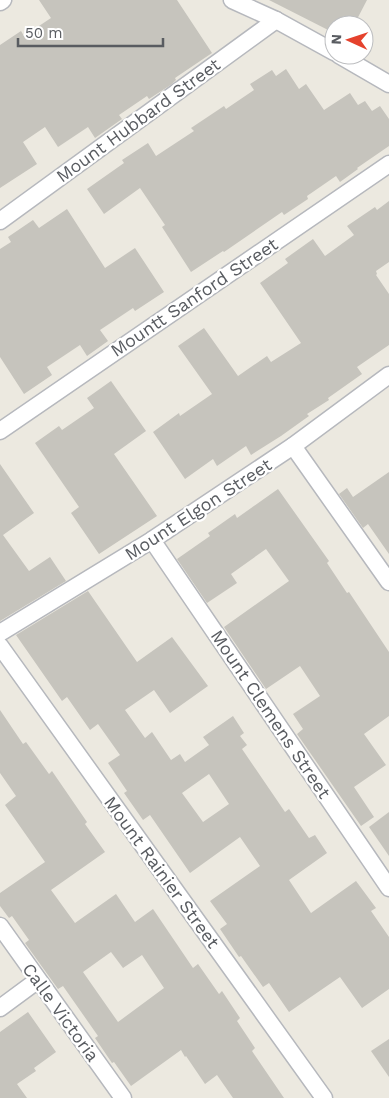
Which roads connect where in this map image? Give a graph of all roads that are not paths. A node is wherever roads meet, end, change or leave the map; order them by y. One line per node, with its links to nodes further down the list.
1 (3, 0): 3 (street)
2 (232, 0): 4 (street)
3 (0, 2)
4 (276, 20): 5 (street); 9 (street, Mount Hubbard Street)
5 (324, 46)
6 (356, 65): 7 (street)
7 (389, 84)
8 (389, 164): 11 (street, Mountt Sanford Street)
9 (0, 221)
10 (389, 375): 12 (street, Mount Elgon Street)
11 (0, 431)
12 (293, 446): 13 (street, Mount Elgon Street); 14 (street)
13 (152, 540): 15 (street, Mount Elgon Street); 17 (street, Mount Clemens Street)
14 (389, 582)
15 (0, 633)
16 (0, 646): 22 (street, Mount Rainier Street)
17 (389, 888)
18 (0, 926): 19 (street, Calle Victoria)
19 (38, 980): 20 (street); 21 (street, Calle Victoria)
20 (0, 1008)
21 (123, 1098)
22 (324, 1098)

